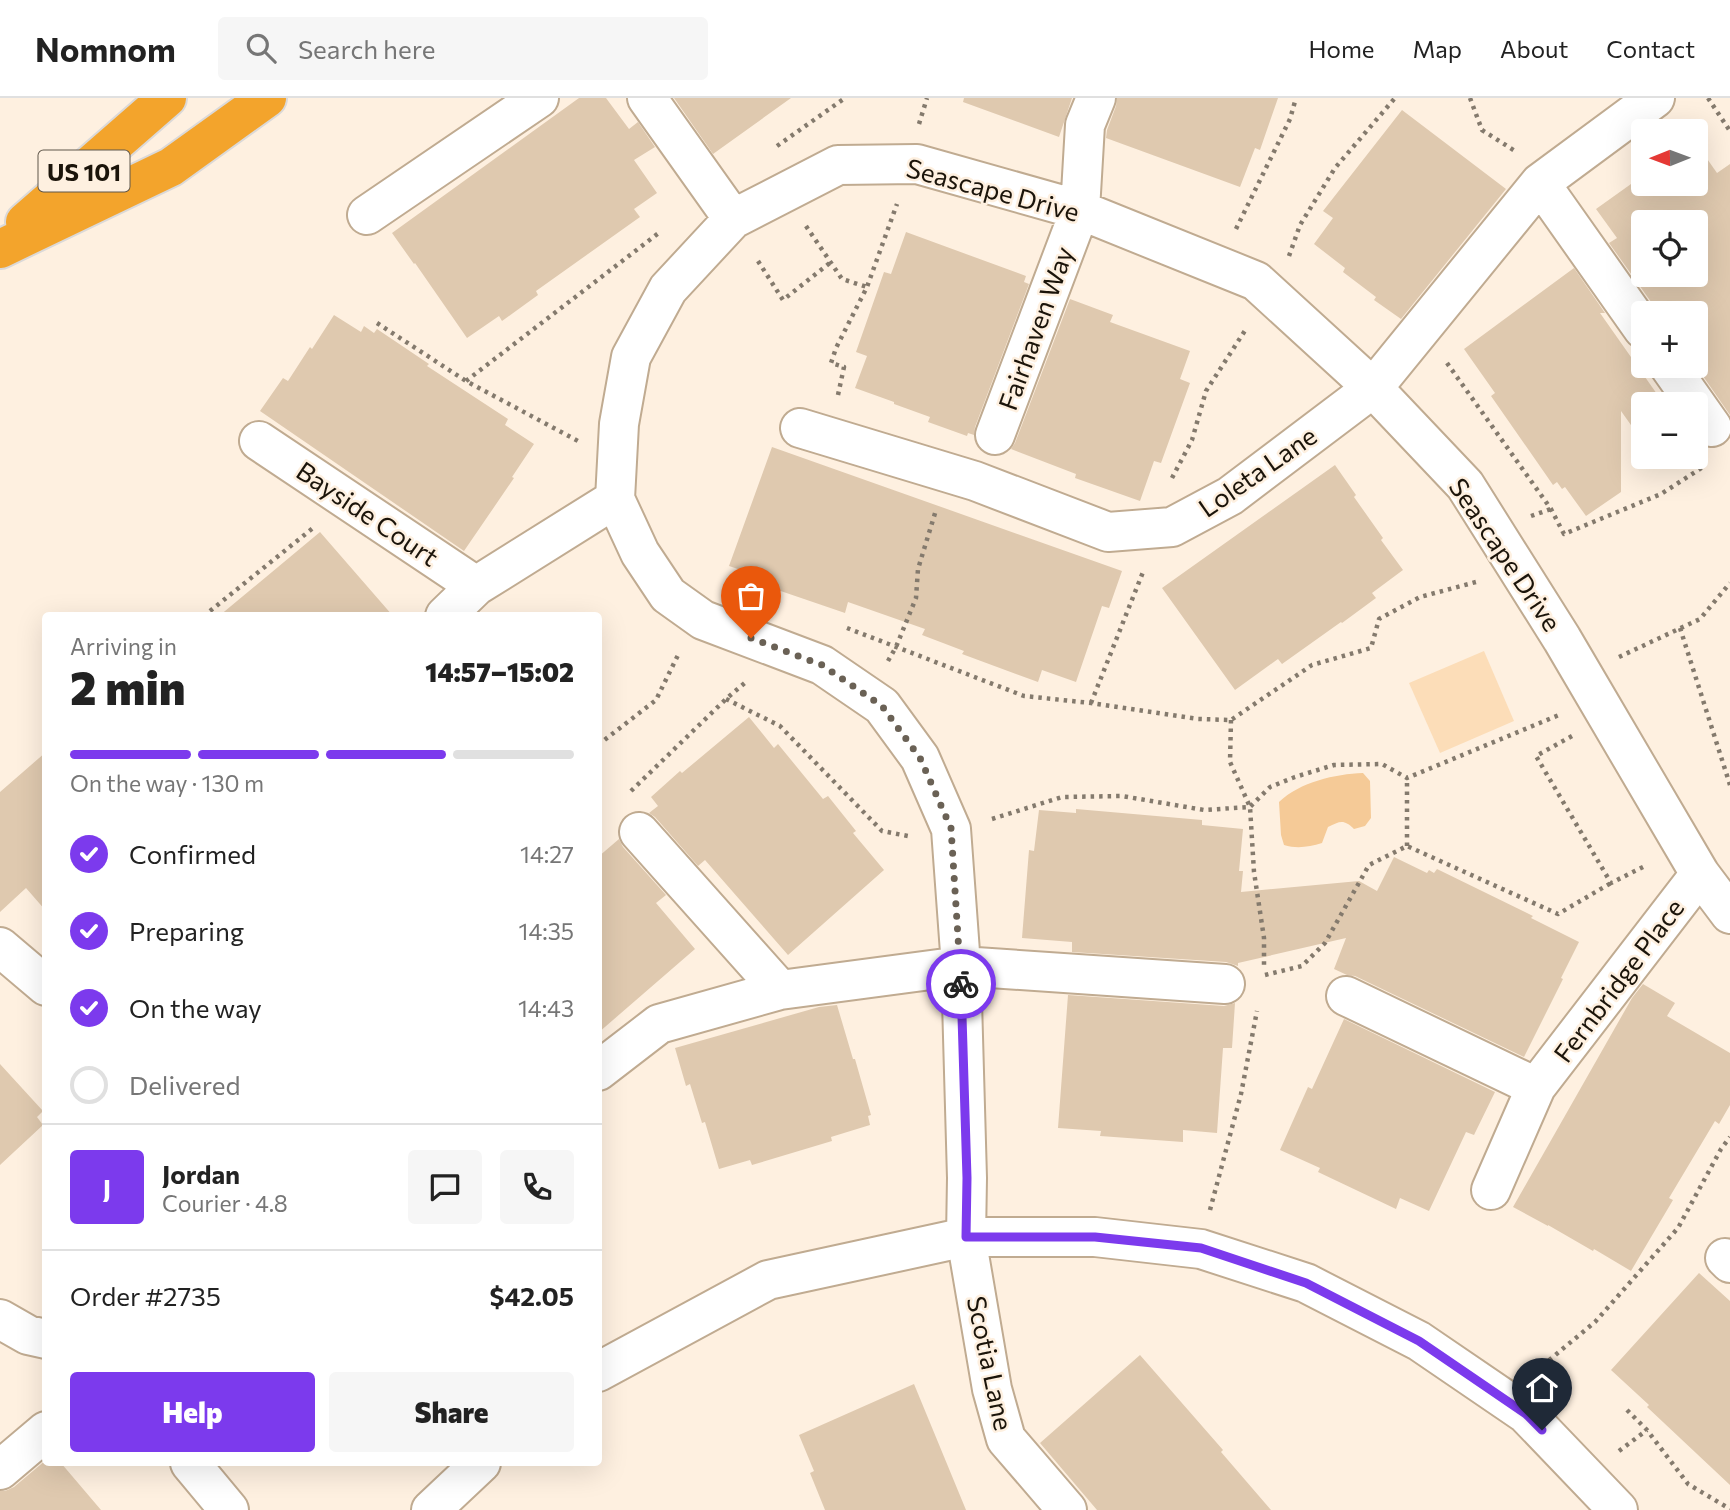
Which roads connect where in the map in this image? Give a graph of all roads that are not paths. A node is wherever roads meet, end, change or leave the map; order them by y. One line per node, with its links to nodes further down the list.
1 (167, 98): 11 (highway, US 101)
2 (267, 98): 11 (highway)
3 (539, 98): 9 (street)
4 (647, 98): 10 (street)
5 (1096, 98): 8 (street, Fairhaven Way)
6 (1655, 98): 7 (street, Loleta Lane)
7 (1540, 183): 12 (street); 14 (street, Loleta Lane)
8 (1080, 210): 10 (street, Seascape Drive); 14 (street, Seascape Drive); 16 (street, Fairhaven Way)
9 (366, 215)
10 (733, 219): 19 (street, Seascape Drive)
11 (0, 246)
12 (1631, 312)
13 (1675, 378): 18 (street)
14 (1373, 388): 15 (street, Loleta Lane); 23 (street, Seascape Drive)
15 (800, 429)
16 (995, 435)
17 (259, 441): 20 (street, Bayside Court)
18 (1710, 446)
19 (615, 499): 20 (street); 26 (street, Seascape Drive)
20 (476, 586): 21 (street)
21 (449, 612)
22 (639, 832): 29 (street)
23 (1700, 874): 24 (street, Seascape Drive); 32 (street, Fernbridge Place)
24 (1730, 914)
25 (0, 947): 27 (street)
26 (961, 966): 28 (street); 29 (street); 34 (street, Seascape Drive)
27 (42, 983)
28 (1225, 984)
29 (780, 990): 31 (street)
30 (1346, 996): 32 (street, Fernbridge Place)
31 (602, 1068)
32 (1536, 1087): 33 (street, Fernbridge Place)
33 (1490, 1190)
34 (966, 1237): 37 (street); 42 (street); 45 (street, Scotia Lane)
35 (0, 1319): 36 (street)
36 (42, 1338)
37 (602, 1370)
38 (42, 1434): 41 (street)
39 (192, 1466): 43 (street)
40 (478, 1466): 44 (street)
41 (0, 1470)
42 (1605, 1506)
43 (229, 1510)
44 (430, 1510)
45 (1067, 1510)

